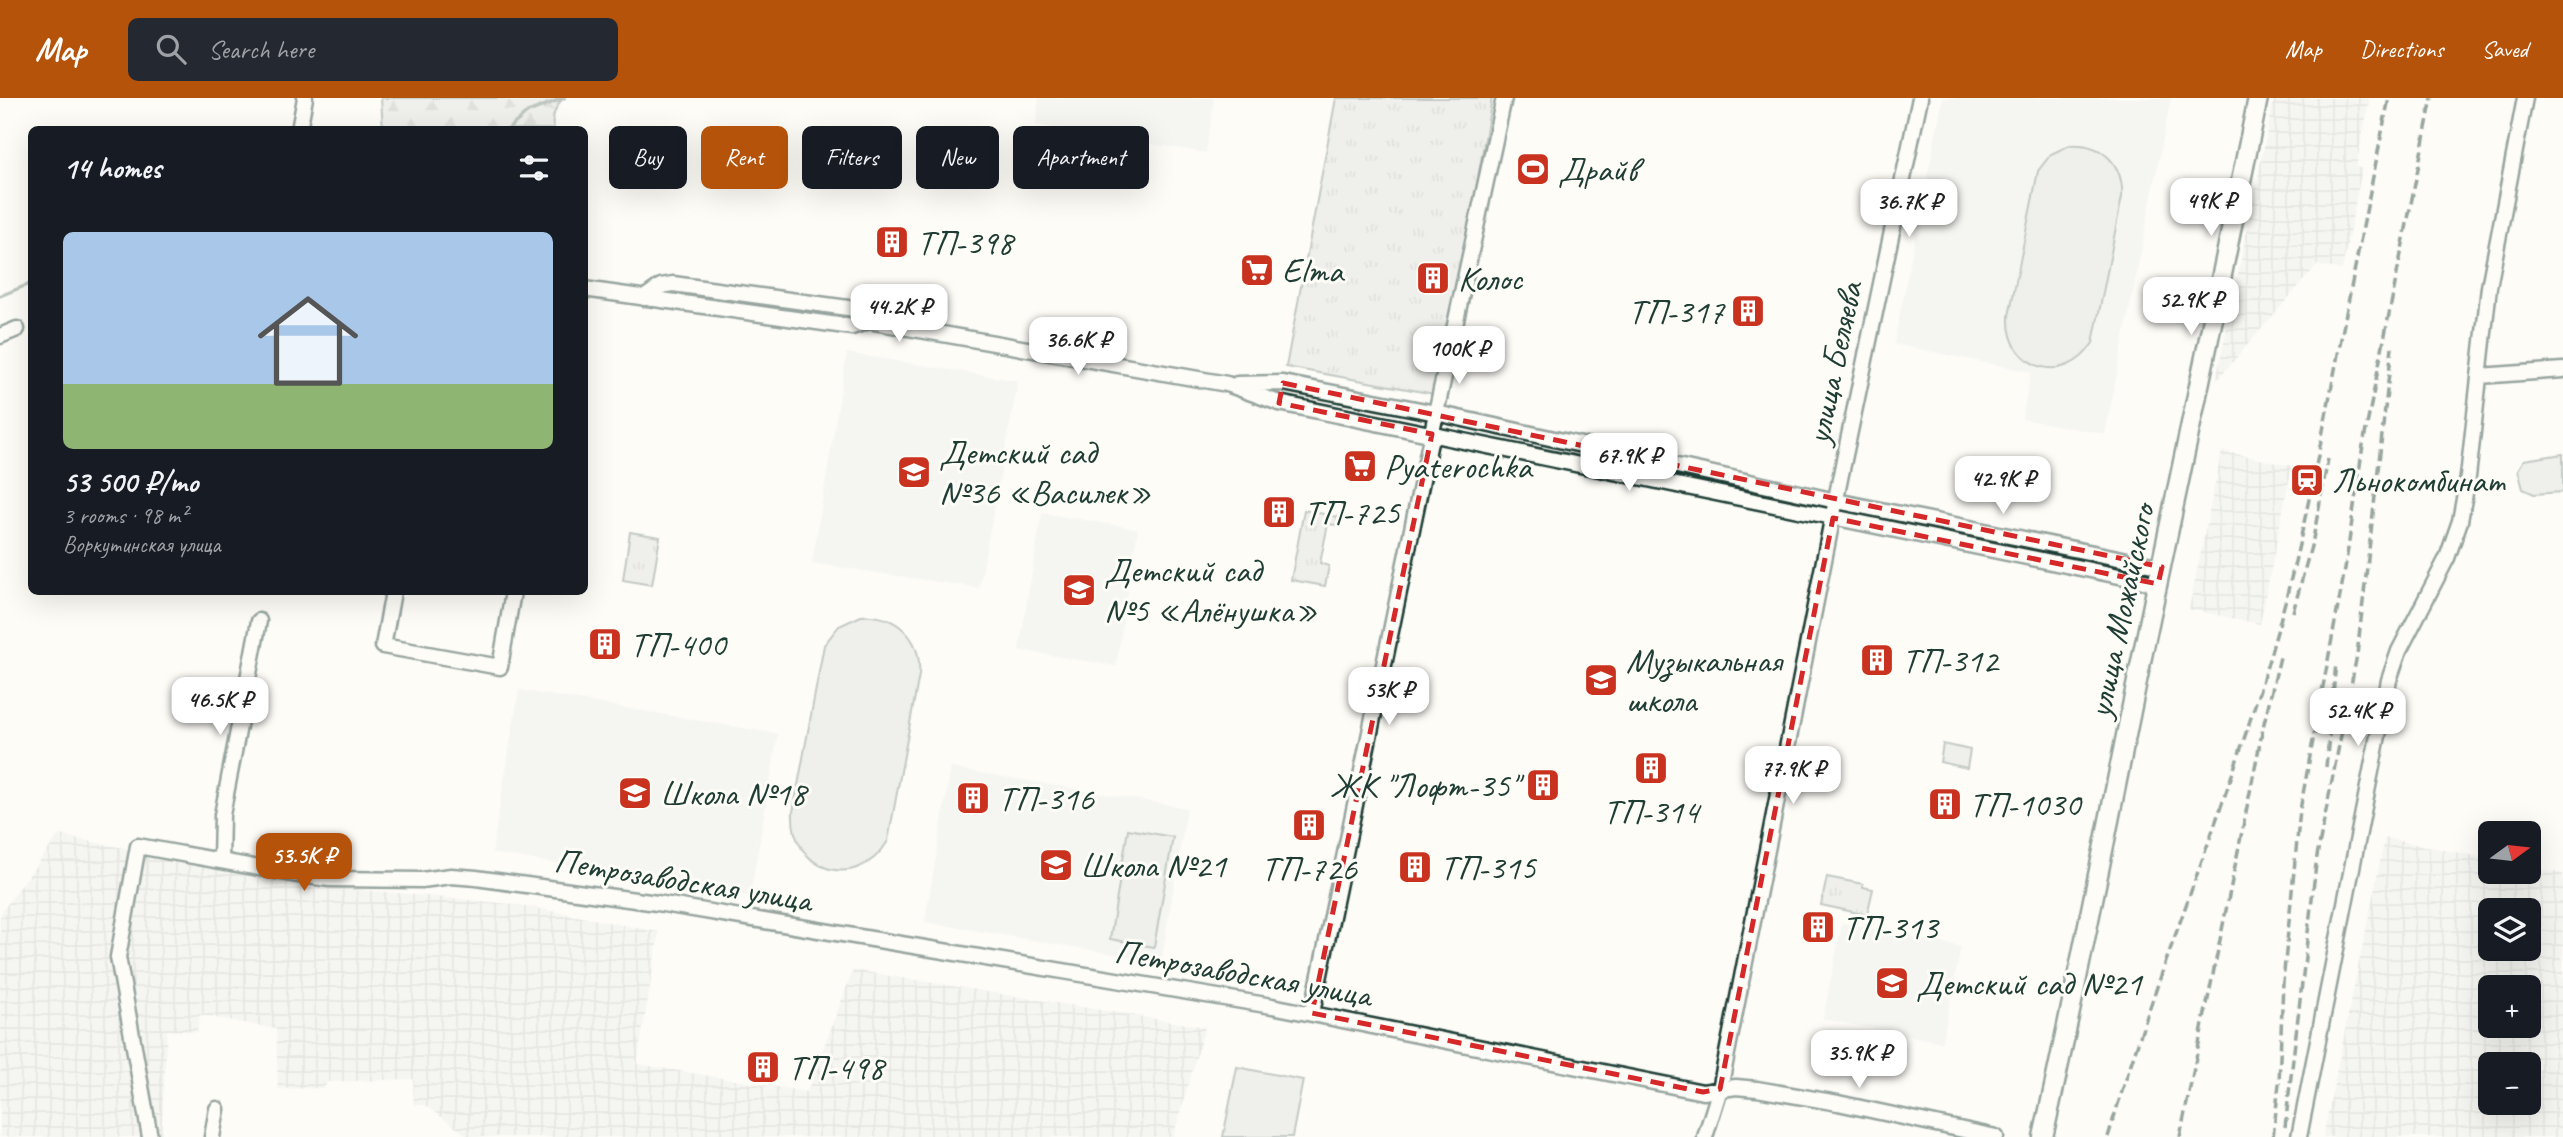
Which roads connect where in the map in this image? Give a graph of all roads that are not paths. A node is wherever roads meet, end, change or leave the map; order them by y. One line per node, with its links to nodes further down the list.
1 (305, 98): 6 (street)
2 (1504, 98): 17 (street)
3 (1920, 98): 19 (street, улица Беляева)
4 (2258, 98): 21 (main road, улица Можайского)
5 (2525, 98): 8 (street)
6 (300, 126)
7 (588, 290): 15 (street)
8 (2484, 321): 12 (street); 13 (street)
9 (18, 329): 10 (street)
10 (0, 336)
11 (2563, 370): 12 (street)
12 (2495, 374): 13 (street)
13 (2479, 376): 34 (street)
14 (1283, 383): 15 (street); 16 (street); 17 (street)
15 (1227, 384): 16 (street)
16 (1279, 403): 18 (street)
17 (1436, 413): 18 (street); 19 (street)
18 (1432, 434): 20 (street); 26 (street)
19 (1836, 501): 20 (street, улица Беляева); 21 (street)
20 (1833, 518): 21 (street); 27 (street, улица Беляева)
21 (2160, 575): 33 (main road, улица Можайского)
22 (392, 595): 23 (street)
23 (512, 595)
24 (259, 621): 25 (street)
25 (221, 861): 26 (street, Петрозаводская улица); 29 (street, Петрозаводская улица)
26 (1312, 1013): 27 (street, Петрозаводская улица)
27 (1720, 1088): 31 (street, улица Беляева); 32 (street, Петрозаводская улица)
28 (217, 1109): 30 (street)
29 (150, 1137)
30 (212, 1137)
31 (1705, 1137)
32 (1996, 1137)
33 (2043, 1137)
34 (2299, 1137)

